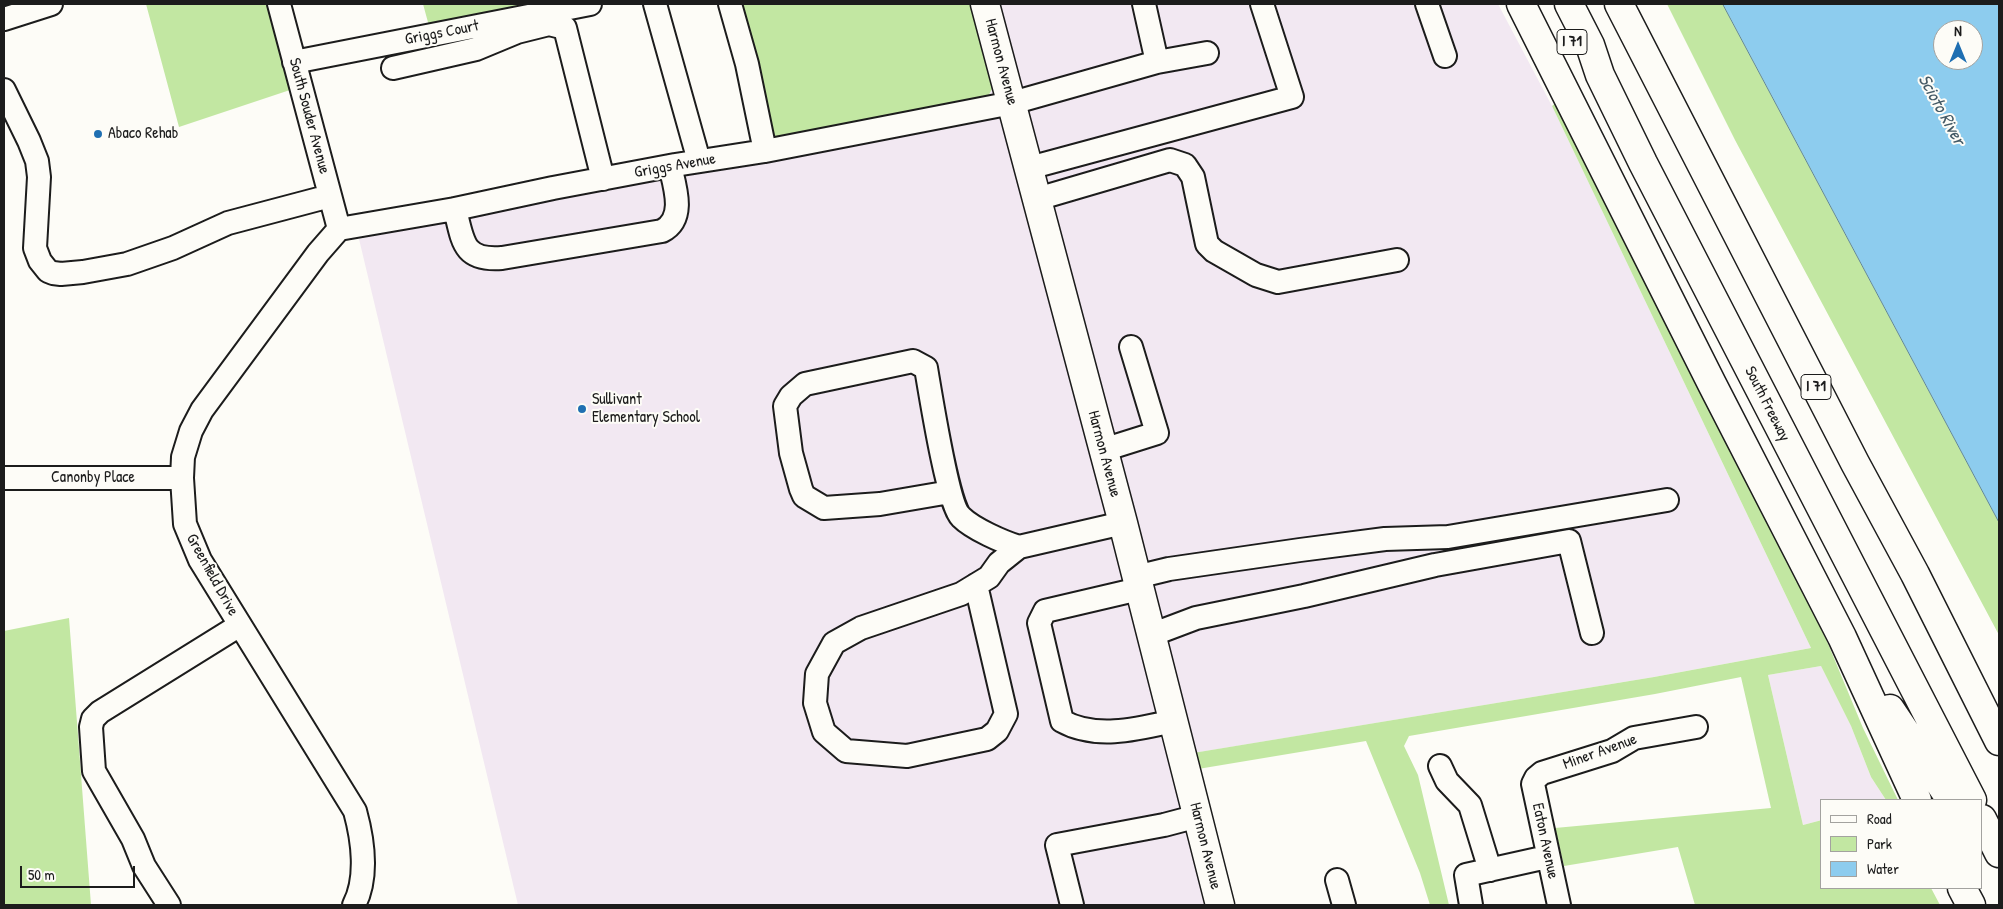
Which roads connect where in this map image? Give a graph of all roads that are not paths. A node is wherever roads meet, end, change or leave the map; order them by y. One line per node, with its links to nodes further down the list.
1 (50, 4): 14 (street)
2 (279, 4): 17 (street, South Souder Avenue)
3 (590, 4): 17 (street, Griggs Court)
4 (655, 4): 24 (street)
5 (730, 4): 23 (street)
6 (985, 4): 22 (main road, Harmon Avenue)
7 (1144, 4): 18 (street)
8 (1262, 4): 26 (street)
9 (1427, 4): 16 (street)
10 (1521, 4): 46 (main road)
11 (1552, 4): 20 (main road, I 71)
12 (1569, 4): 20 (main road, South Freeway)
13 (1619, 4): 47 (main road, I 71)
14 (4, 19)
15 (1207, 52): 18 (street, Griggs Avenue)
16 (1445, 56)
17 (294, 62): 28 (street, South Souder Avenue)
18 (1157, 62): 22 (street, Griggs Avenue)
19 (393, 68): 27 (street)
20 (1600, 75): 56 (main road, South Freeway / I 71)
21 (4, 90): 28 (street)
22 (1012, 103): 23 (street, Griggs Avenue); 26 (main road, Harmon Avenue)
23 (765, 151): 24 (street, Griggs Avenue)
24 (698, 162): 25 (street, Griggs Avenue)
25 (670, 166): 27 (street, Griggs Avenue); 30 (street)
26 (1029, 168): 29 (main road, Harmon Avenue)
27 (603, 179): 30 (street, Griggs Avenue)
28 (330, 196): 31 (street, South Souder Avenue)
29 (1037, 199): 32 (street); 34 (main road, Harmon Avenue)
30 (455, 209): 31 (street, Griggs Avenue)
31 (339, 229): 36 (street, Greenfield Drive)
32 (1398, 260)
33 (1131, 347): 34 (street)
34 (1104, 450): 39 (main road, Harmon Avenue)
35 (4, 478): 36 (street, Canonby Place)
36 (182, 478): 43 (street, Greenfield Drive)
37 (950, 492): 37 (street); 40 (street)
38 (1667, 500): 41 (street)
39 (1123, 523): 40 (street); 41 (main road, Harmon Avenue)
40 (1019, 547): 42 (street)
41 (1138, 583): 45 (main road, Harmon Avenue); 48 (street)
42 (976, 585): 42 (street)
43 (240, 625): 66 (street); 67 (street, Greenfield Drive)
44 (1592, 633): 45 (street)
45 (1151, 635): 48 (main road, Harmon Avenue)
46 (1842, 637): 54 (main road); 55 (main road)
47 (1968, 679): 50 (main road); 51 (main road, I 71)
48 (1173, 721): 57 (main road, Harmon Avenue)
49 (1696, 727): 53 (street, Miner Avenue)
50 (1999, 731)
51 (1999, 741)
52 (1440, 766): 62 (street)
53 (1536, 778): 61 (street, Eaton Avenue)
54 (1918, 799)
55 (1950, 799)
56 (1971, 799)
57 (1198, 816): 68 (street); 69 (main road, Harmon Avenue)
58 (1983, 821): 60 (main road)
59 (1983, 848): 63 (main road)
60 (1999, 853)
61 (1547, 857): 62 (street); 72 (street, Eaton Avenue)
62 (1490, 870): 71 (street)
63 (1999, 872)
64 (1337, 880): 70 (street)
65 (1963, 889): 73 (main road)
66 (170, 905)
67 (354, 905)
68 (1072, 905)
69 (1220, 905)
70 (1344, 905)
71 (1471, 905)
72 (1559, 905)
73 (1971, 905)

